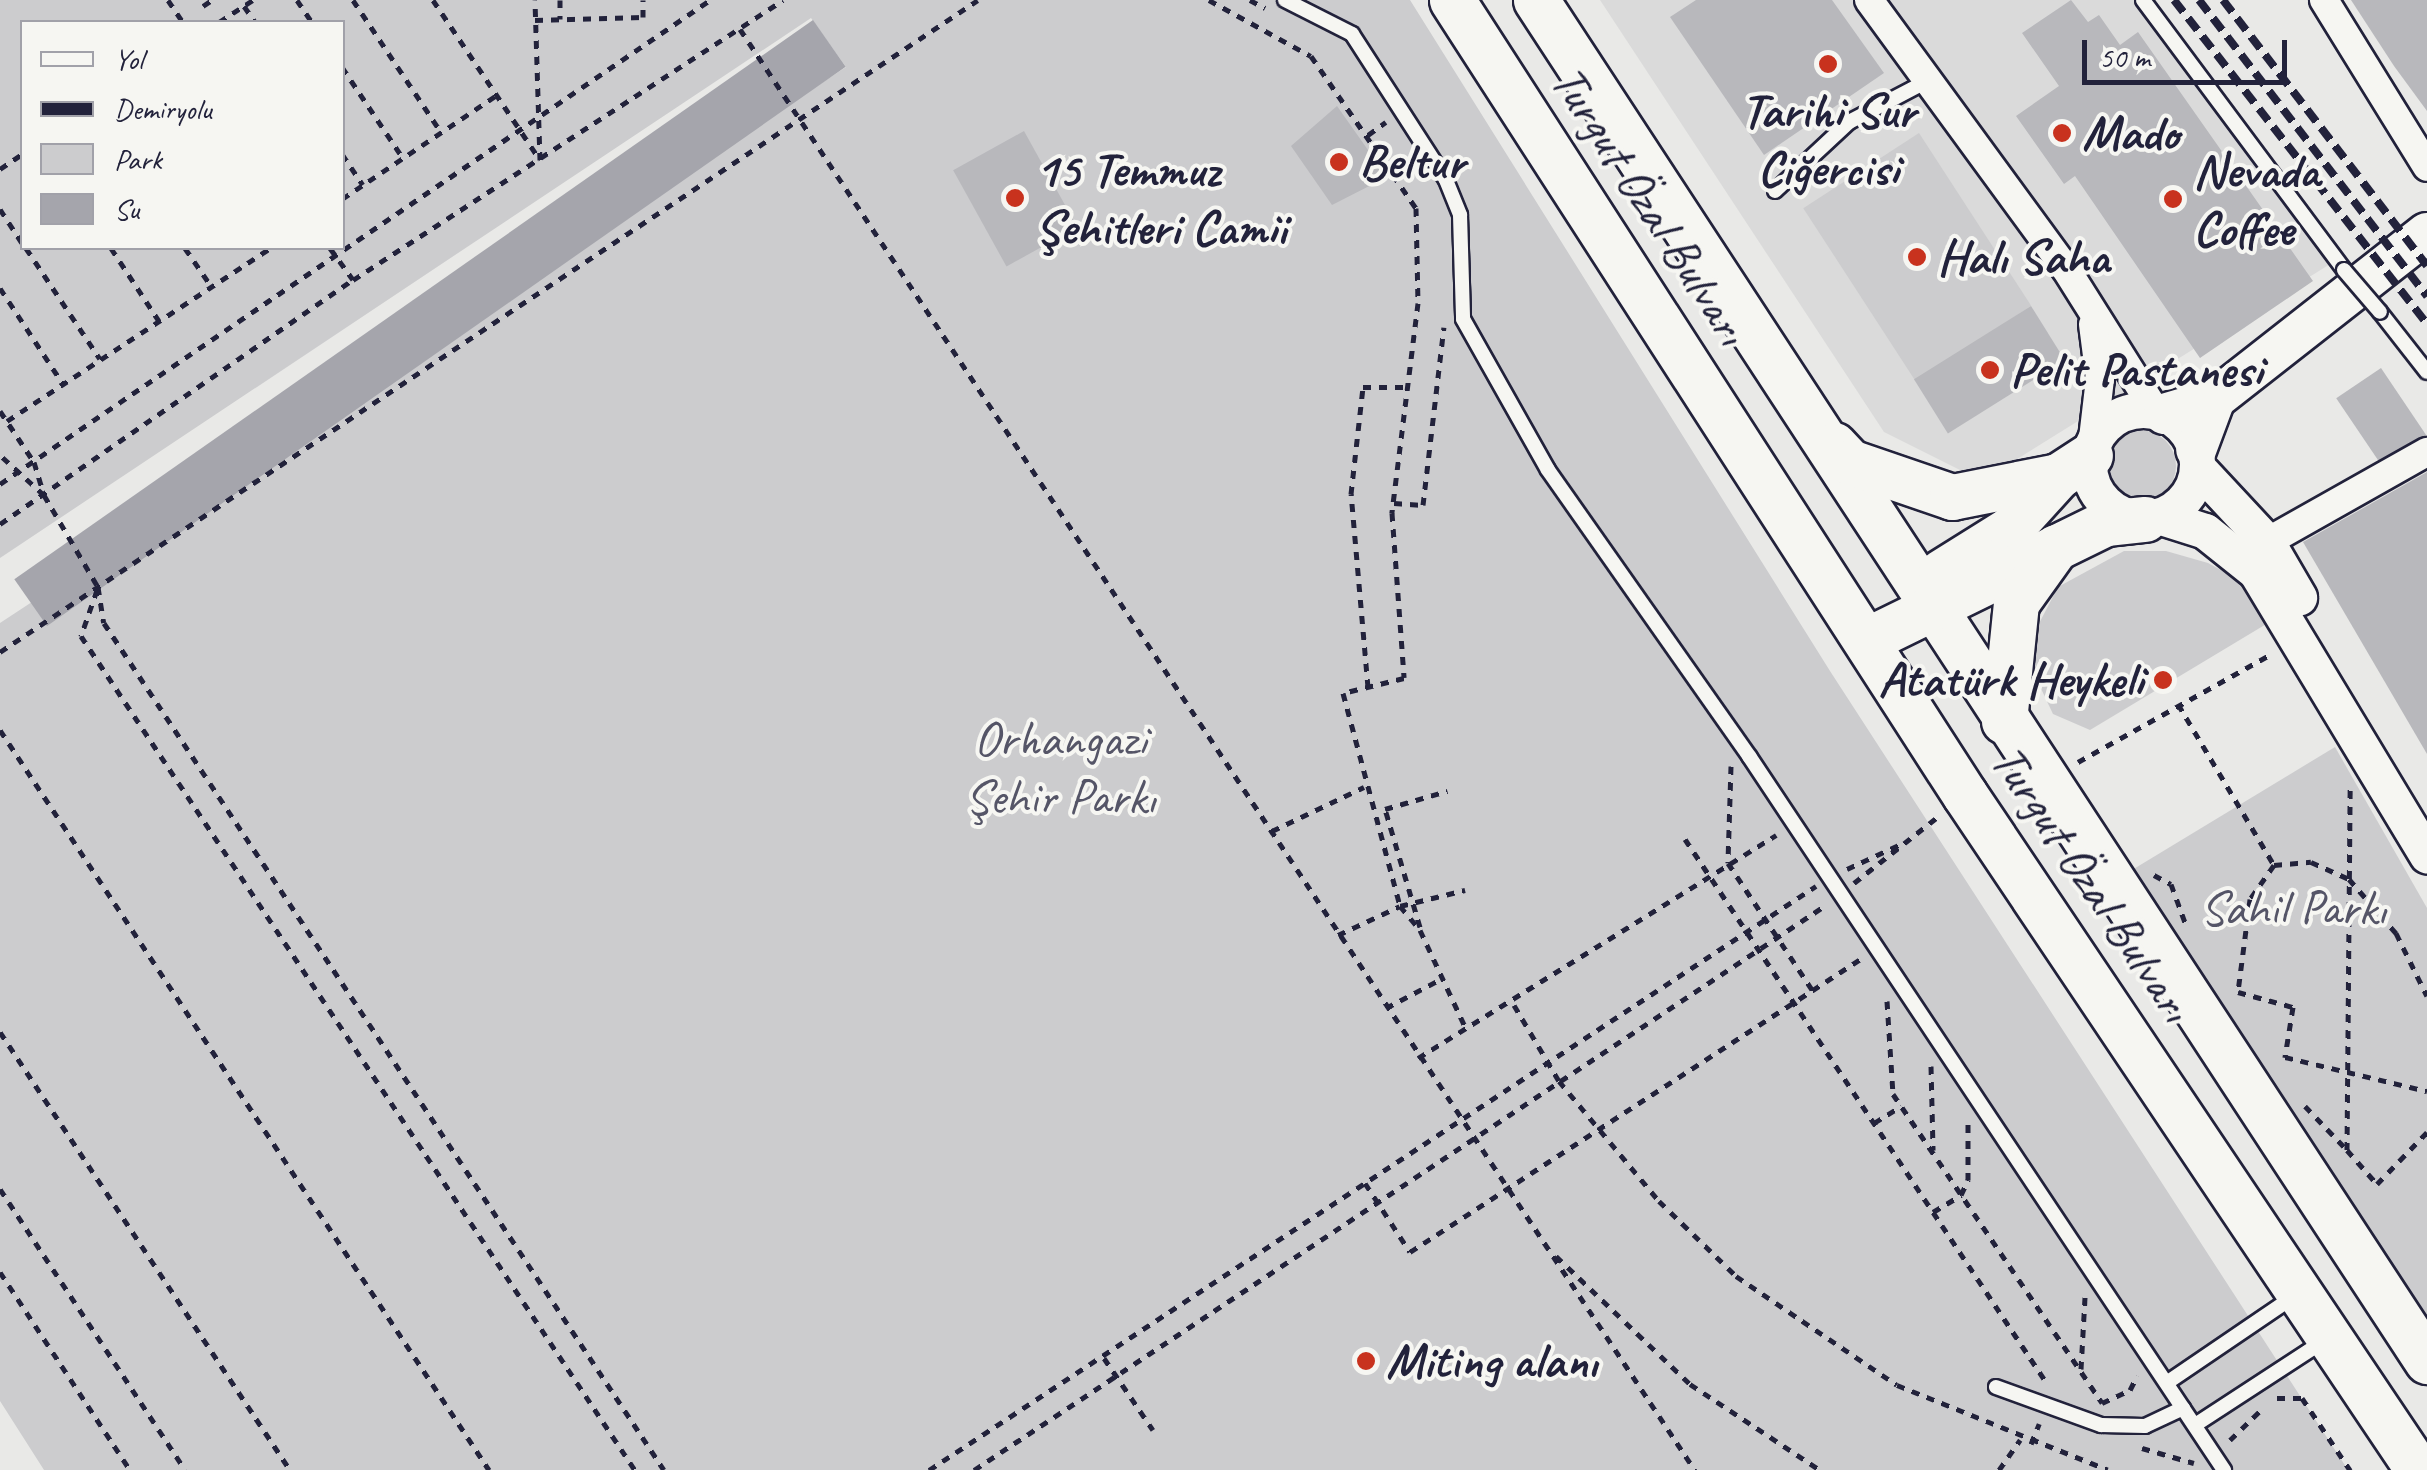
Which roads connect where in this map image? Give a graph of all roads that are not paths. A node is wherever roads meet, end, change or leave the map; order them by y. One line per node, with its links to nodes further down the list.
1 (1285, 0): 31 (lane)
2 (1452, 0): 24 (highway, Turgut Özal Bulvarı)
3 (1536, 0): 16 (highway, Turgut Özal Bulvarı)
4 (1868, 0): 7 (street)
5 (2143, 0): 12 (lane)
6 (2324, 0): 8 (street)
7 (1927, 80): 9 (lane); 11 (street)
8 (2427, 168)
9 (1774, 190)
10 (2427, 234): 12 (main road)
11 (2066, 269): 15 (street); 18 (street)
12 (2356, 295): 13 (lane); 14 (main road)
13 (2427, 372)
14 (2214, 399): 15 (main road); 19 (main road)
15 (2160, 413): 18 (street); 19 (street)
16 (1808, 418): 18 (highway); 23 (highway, Turgut Özal Bulvarı)
17 (2427, 452): 21 (street)
18 (2080, 459): 20 (street); 23 (highway)
19 (2197, 459): 20 (street); 21 (street)
20 (2151, 517): 22 (highway); 27 (street)
21 (2266, 542): 26 (street)
22 (2058, 545): 23 (highway); 25 (highway)
23 (1926, 598): 24 (highway); 25 (highway, Turgut Özal Bulvarı)
24 (1870, 639): 28 (highway, Turgut Özal Bulvarı)
25 (2004, 721): 30 (highway, Turgut Özal Bulvarı)
26 (2427, 812)
27 (2427, 855)
28 (2301, 1292): 29 (highway, Turgut Özal Bulvarı); 31 (lane)
29 (2327, 1339): 34 (lane); 36 (highway, Turgut Özal Bulvarı)
30 (2427, 1361)
31 (2168, 1382): 33 (lane)
32 (1996, 1387): 33 (lane)
33 (2183, 1408): 34 (lane)
34 (2194, 1425): 35 (lane)
35 (2224, 1470)
36 (2418, 1470)

